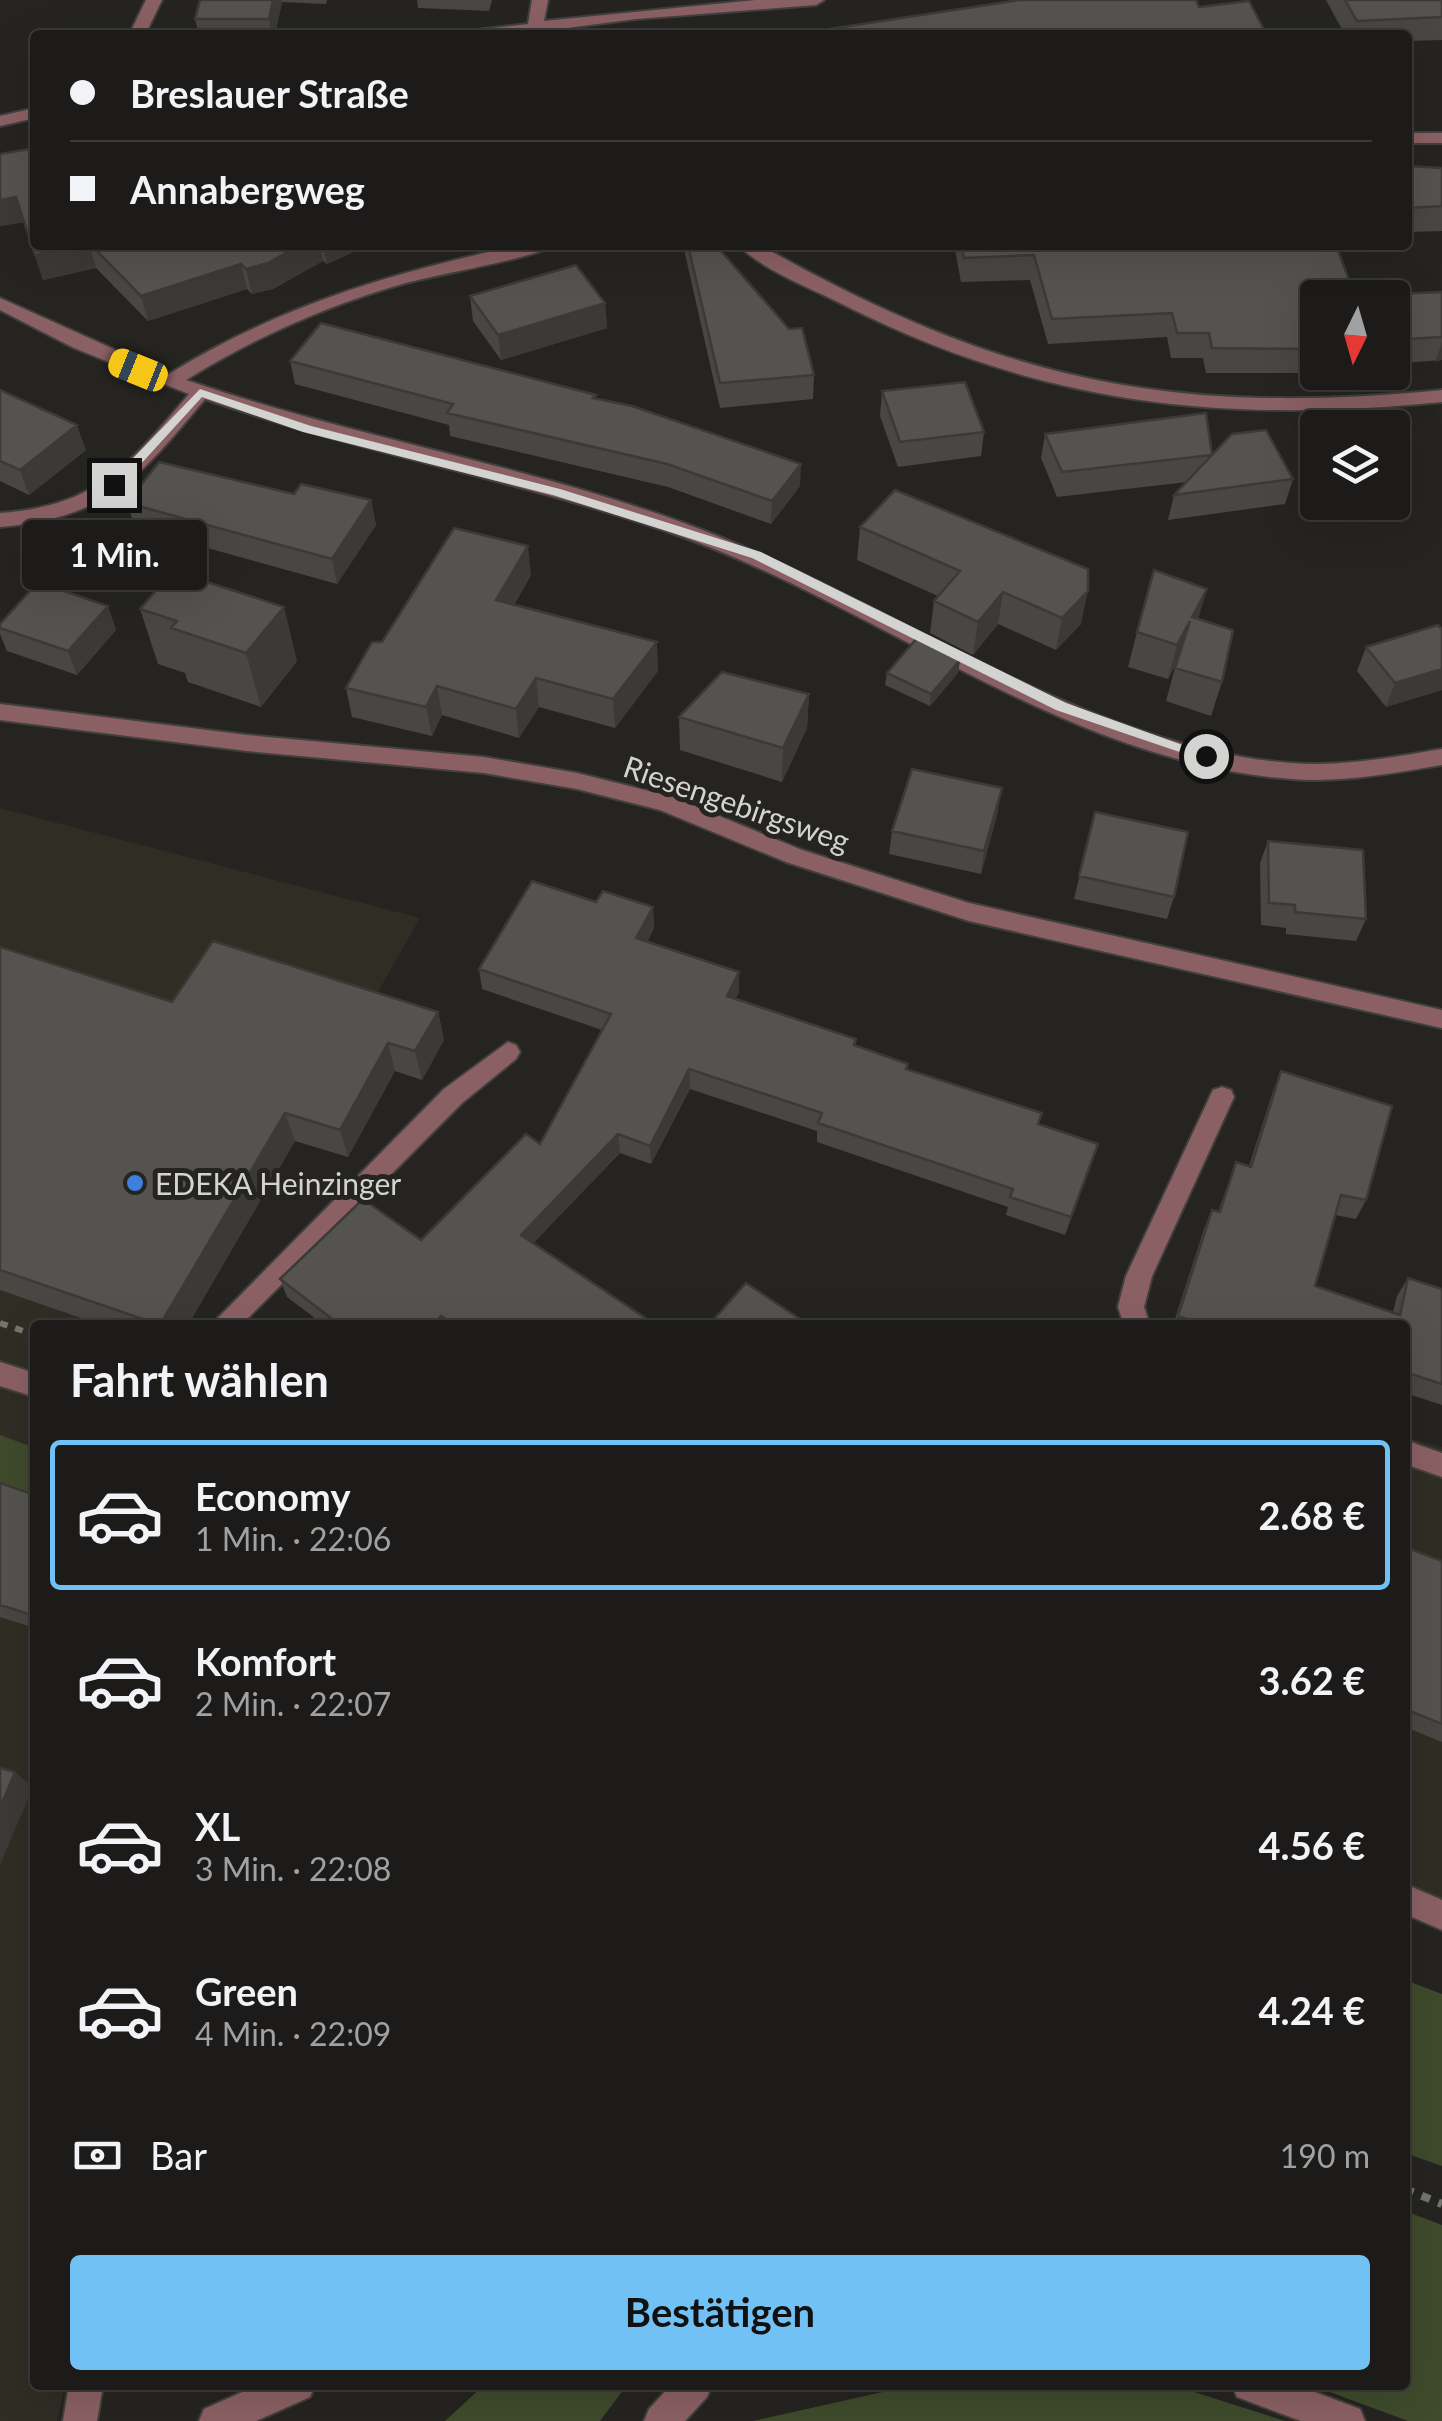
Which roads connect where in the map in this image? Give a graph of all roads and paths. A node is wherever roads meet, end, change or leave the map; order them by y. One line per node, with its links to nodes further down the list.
1 (154, 0): 5 (street)
2 (540, 0): 4 (street)
3 (816, 0): 4 (street)
4 (534, 27): 6 (street)
5 (139, 30)
6 (513, 30)
7 (30, 115): 8 (street)
8 (0, 121)
9 (1412, 138): 10 (street)
10 (1442, 138)
11 (522, 250): 14 (street)
12 (757, 250): 16 (street)
13 (0, 303): 14 (street)
14 (170, 382): 15 (street)
15 (200, 392): 17 (street); 19 (street)
16 (1442, 396)
17 (0, 520)
18 (0, 712): 20 (street, Riesengebirgsweg)
19 (1442, 757)
20 (1442, 1020)
21 (508, 1052): 23 (street)
22 (1222, 1097): 24 (street)
23 (229, 1320)
24 (1135, 1320)
25 (0, 1324): 26 (path)
26 (30, 1333)
27 (0, 1374): 28 (street)
28 (30, 1383)
29 (1410, 1454): 30 (street)
30 (1442, 1465)
31 (1410, 1902): 32 (street)
32 (1442, 1915)
33 (1410, 2191): 34 (path)
34 (1442, 2204)
35 (85, 2390): 39 (street)
36 (287, 2390): 40 (street)
37 (690, 2390): 41 (street)
38 (1263, 2390): 42 (street)
39 (80, 2421)
40 (216, 2421)
41 (660, 2421)
42 (1348, 2421)

